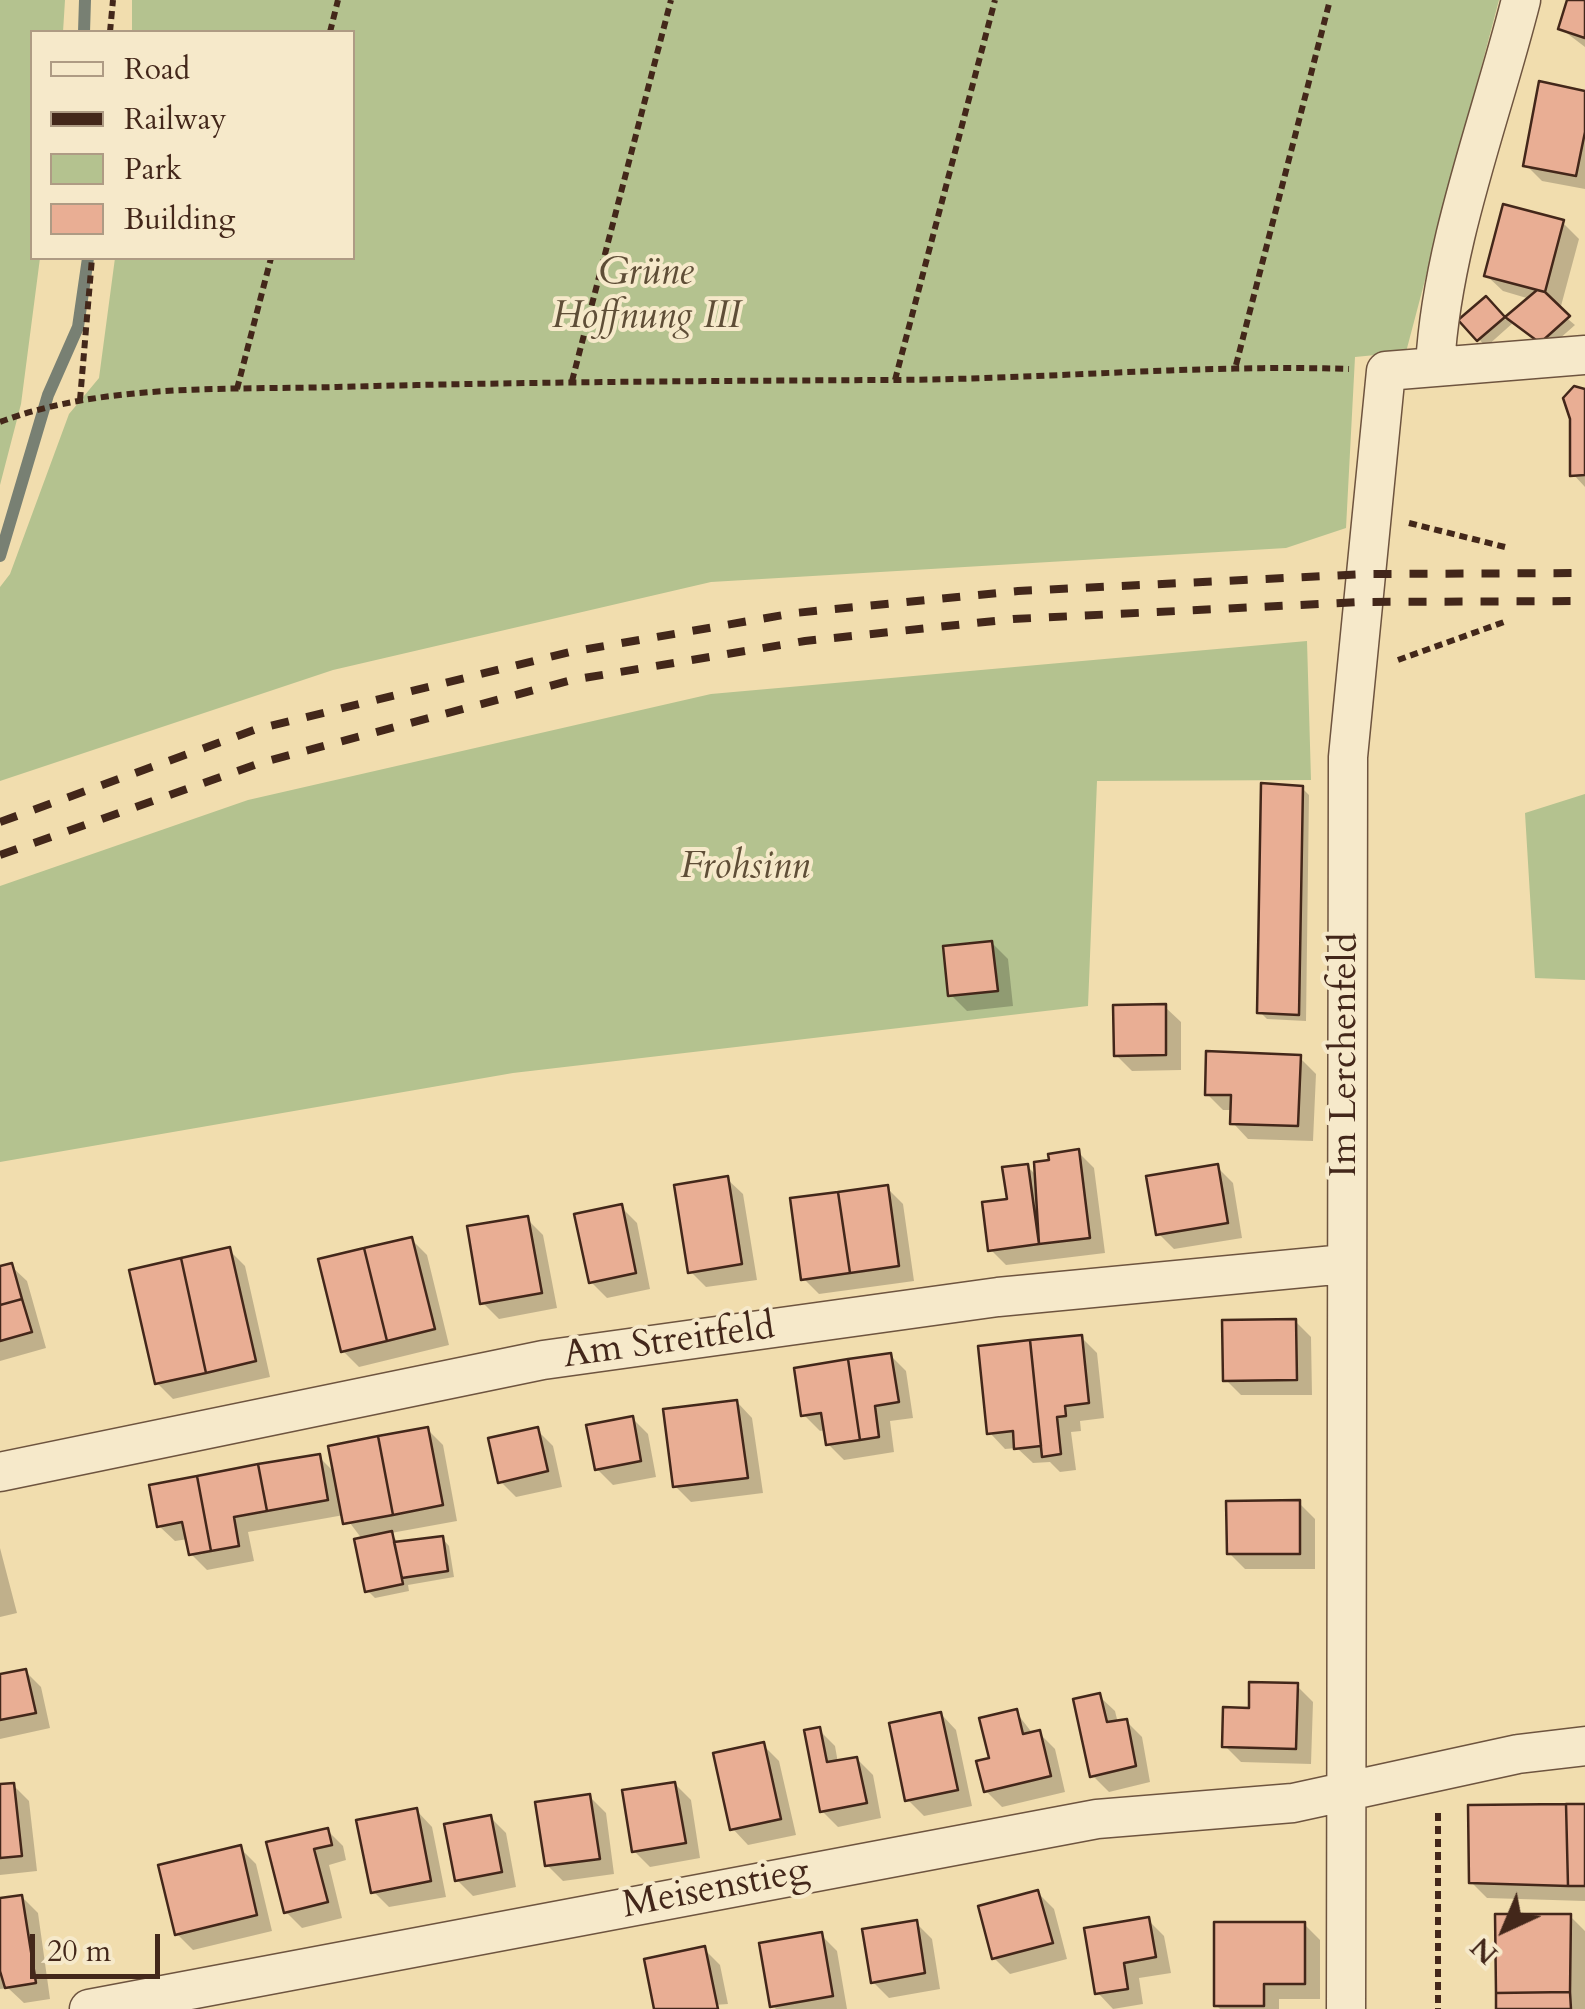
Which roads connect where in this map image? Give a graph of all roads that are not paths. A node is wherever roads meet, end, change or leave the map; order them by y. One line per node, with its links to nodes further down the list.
1 (1522, 0): 3 (street)
2 (1585, 356): 3 (street)
3 (1435, 366): 4 (street, Im Lerchenfeld)
4 (1346, 1264): 5 (street, Am Streitfeld); 7 (street, Im Lerchenfeld)
5 (0, 1472)
6 (1585, 1746): 7 (street, Meisenstieg)
7 (1346, 1792): 8 (street, Meisenstieg); 9 (street, Im Lerchenfeld)
8 (88, 2009)
9 (1346, 2009)

